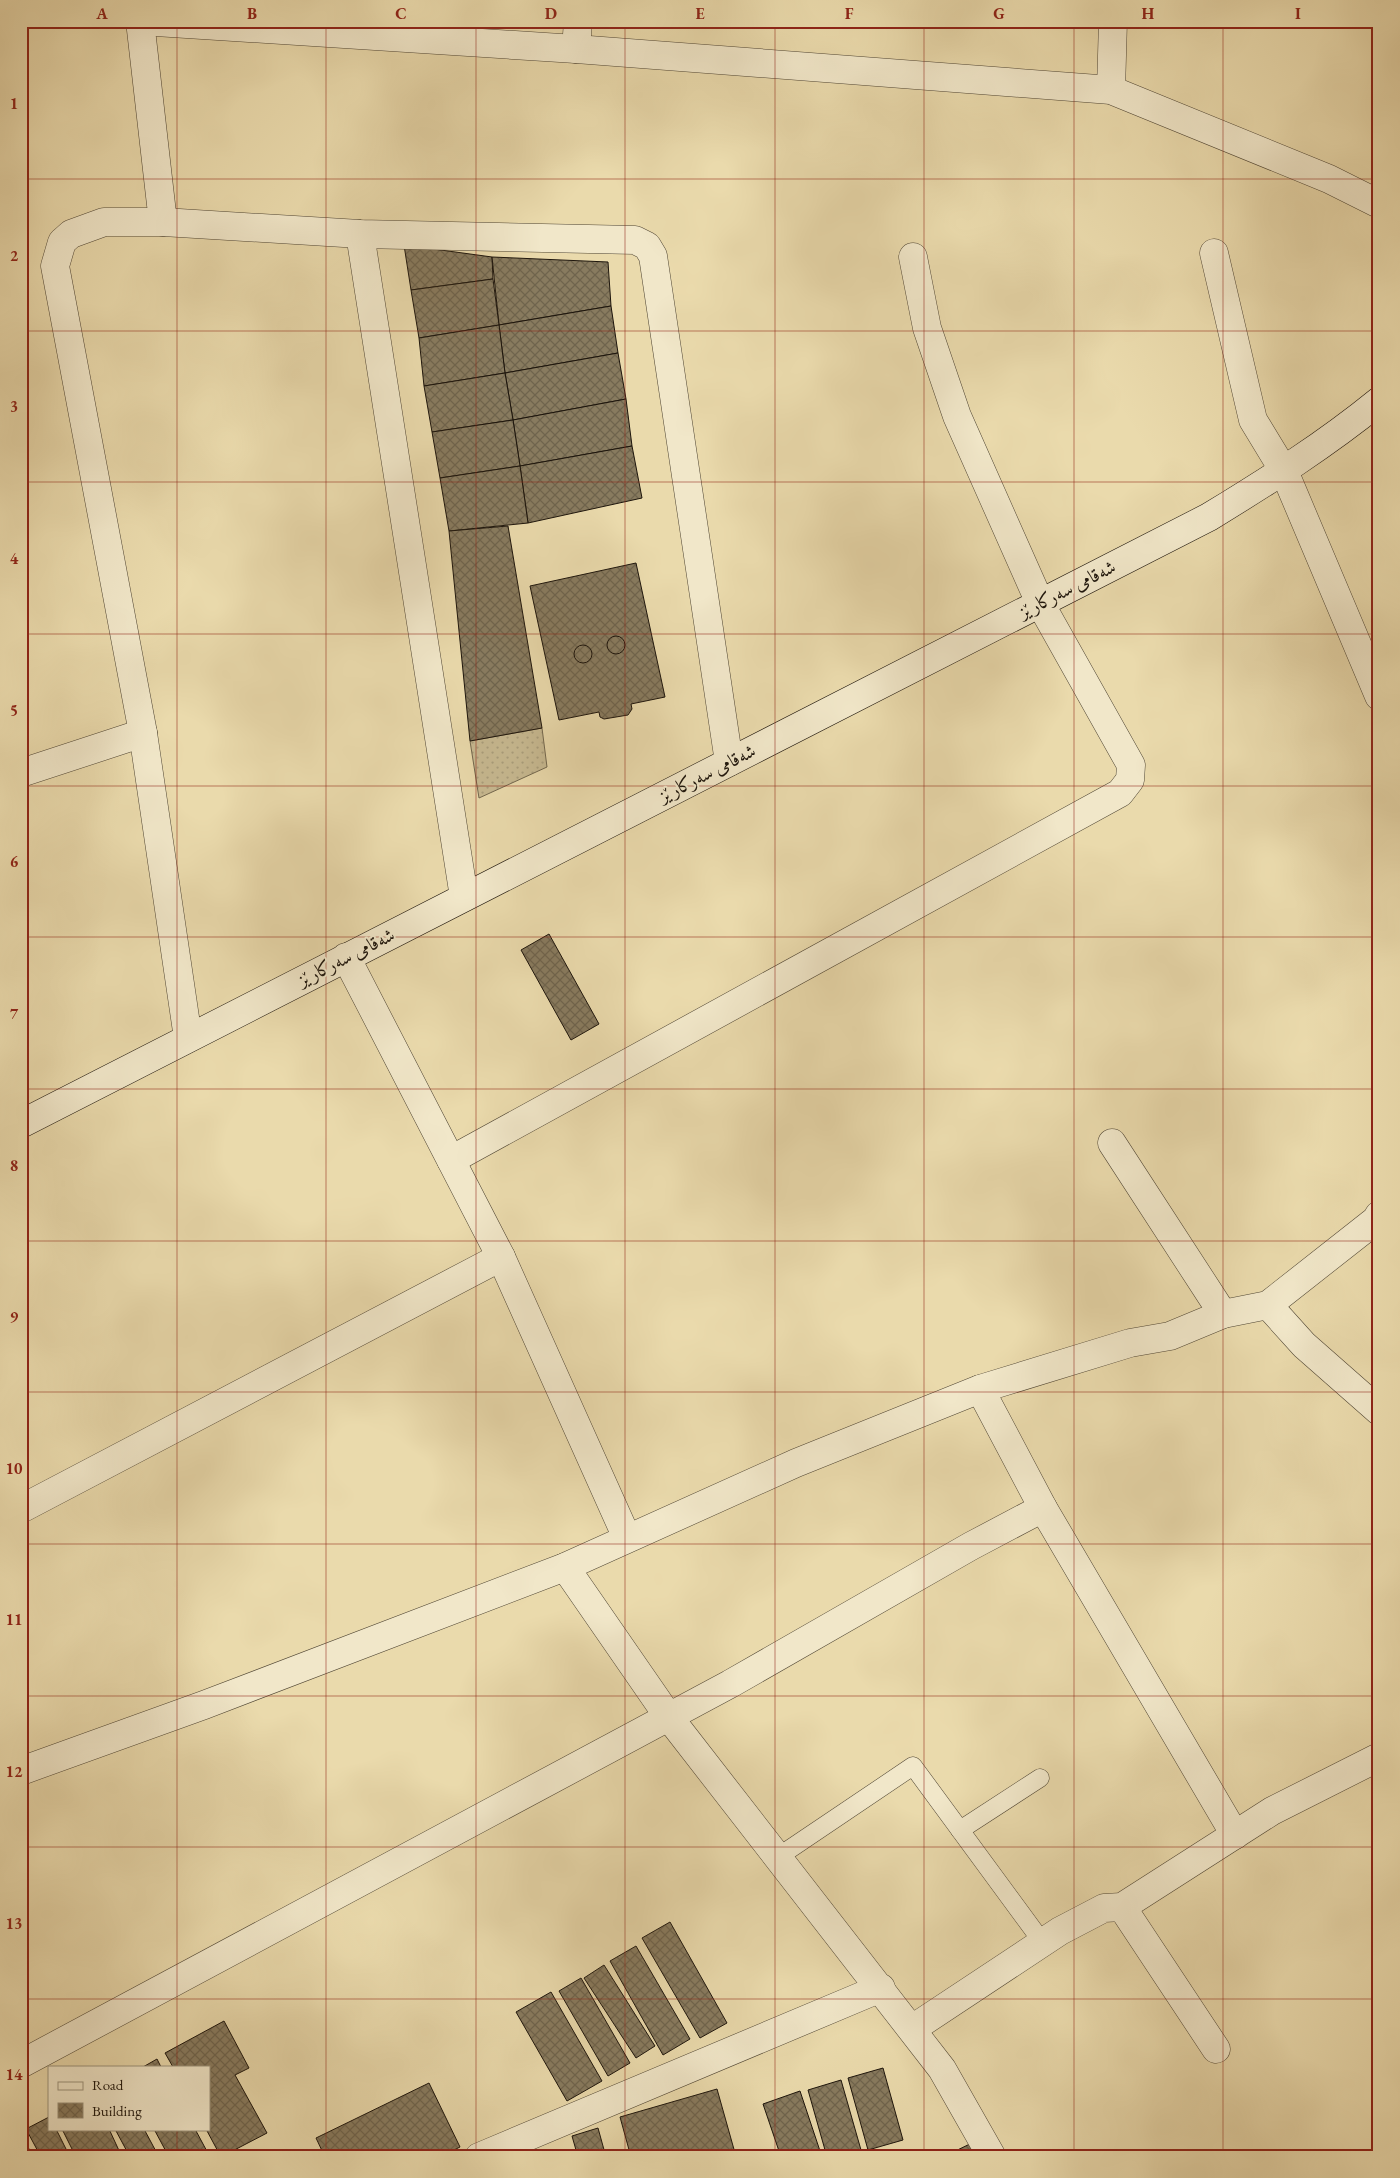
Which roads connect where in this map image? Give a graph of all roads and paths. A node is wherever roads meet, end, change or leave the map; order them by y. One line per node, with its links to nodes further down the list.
1 (140, 21): 4 (street); 7 (street)
2 (578, 21): 4 (street)
3 (1113, 21): 5 (street)
4 (576, 49): 5 (street)
5 (1111, 90): 6 (street)
6 (1379, 204)
7 (163, 222): 8 (street); 15 (street)
8 (360, 234): 16 (street); 18 (street)
9 (1214, 253): 12 (street)
10 (913, 257): 13 (street)
11 (1379, 401): 12 (street, شەقامی سەرکارێز)
12 (1284, 471): 13 (street, شەقامی سەرکارێز); 14 (street)
13 (1040, 603): 16 (street, شەقامی سەرکارێز); 23 (street)
14 (1379, 696)
15 (143, 733): 17 (street); 20 (street)
16 (729, 762): 18 (street, شەقامی سەرکارێز)
17 (21, 773)
18 (464, 897): 19 (street, شەقامی سەرکارێز)
19 (346, 957): 20 (street, شەقامی سەرکارێز); 23 (street)
20 (188, 1038): 21 (street, شەقامی سەرکارێز)
21 (21, 1124)
22 (1112, 1143): 27 (street)
23 (451, 1160): 25 (street)
24 (1379, 1215): 26 (street)
25 (502, 1257): 31 (street); 32 (street)
26 (1268, 1305): 27 (street); 29 (street)
27 (1223, 1314): 28 (street)
28 (980, 1389): 30 (street); 32 (street)
29 (1379, 1411)
30 (1043, 1508): 34 (street); 39 (street)
31 (21, 1509)
32 (627, 1538): 33 (street)
33 (565, 1567): 34 (street); 36 (street)
34 (668, 1716): 40 (street); 46 (street)
35 (1379, 1757): 39 (street)
36 (21, 1771)
37 (1040, 1778): 38 (lane)
38 (960, 1830): 40 (lane); 42 (lane)
39 (1235, 1835): 41 (street)
40 (778, 1857): 43 (street)
41 (1122, 1907): 42 (street); 45 (street)
42 (1043, 1943): 44 (street)
43 (881, 1988): 44 (street); 47 (street)
44 (912, 2029): 48 (street)
45 (1216, 2049)
46 (21, 2064)
47 (479, 2157)
48 (992, 2157)

